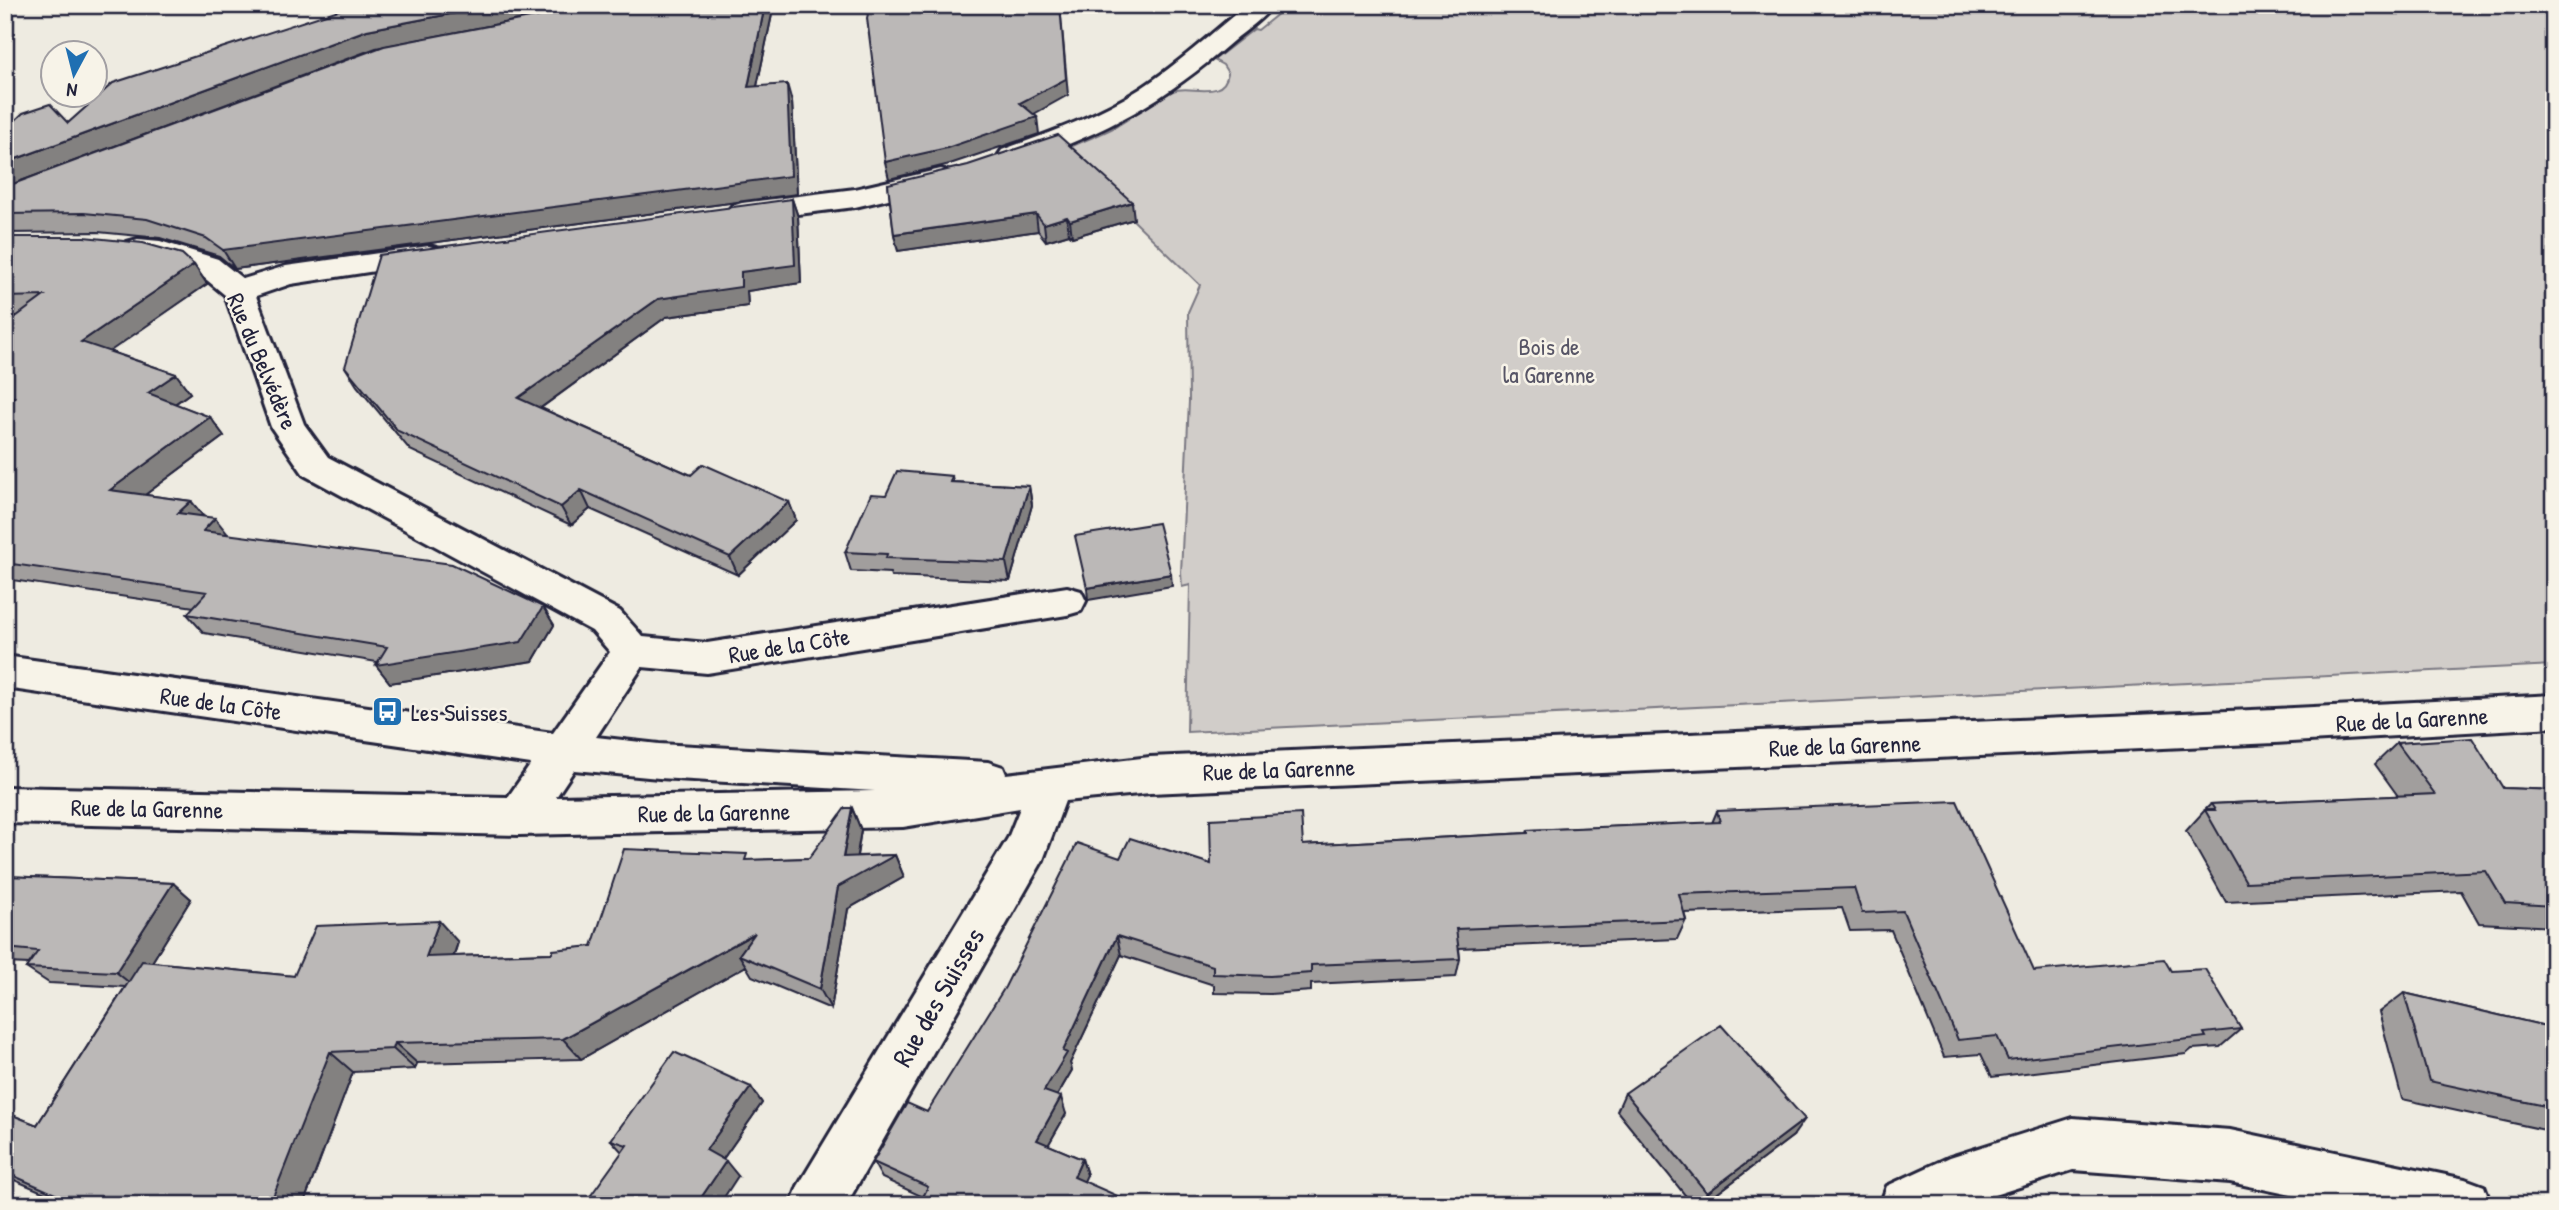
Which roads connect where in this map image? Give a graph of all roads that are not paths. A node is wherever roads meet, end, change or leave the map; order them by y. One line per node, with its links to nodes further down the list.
1 (1261, 5): 2 (street)
2 (722, 214)
3 (110, 245): 5 (street, Rue du Belvédère)
4 (449, 252): 5 (street)
5 (239, 291): 7 (street, Rue du Belvédère)
6 (1067, 601): 7 (street, Rue de la Côte)
7 (632, 651): 10 (street)
8 (5, 672): 10 (street, Rue de la Côte)
9 (2554, 711): 11 (street, Rue de la Garenne)
10 (562, 751): 11 (street, Rue de la Côte); 13 (street)
11 (1050, 785): 13 (street, Rue de la Garenne); 15 (street, Rue des Suisses)
12 (5, 805): 13 (street, Rue de la Garenne)
13 (519, 816)
14 (2403, 1197): 16 (street); 17 (street)
15 (817, 1205)
16 (1906, 1205)
17 (2465, 1205)

